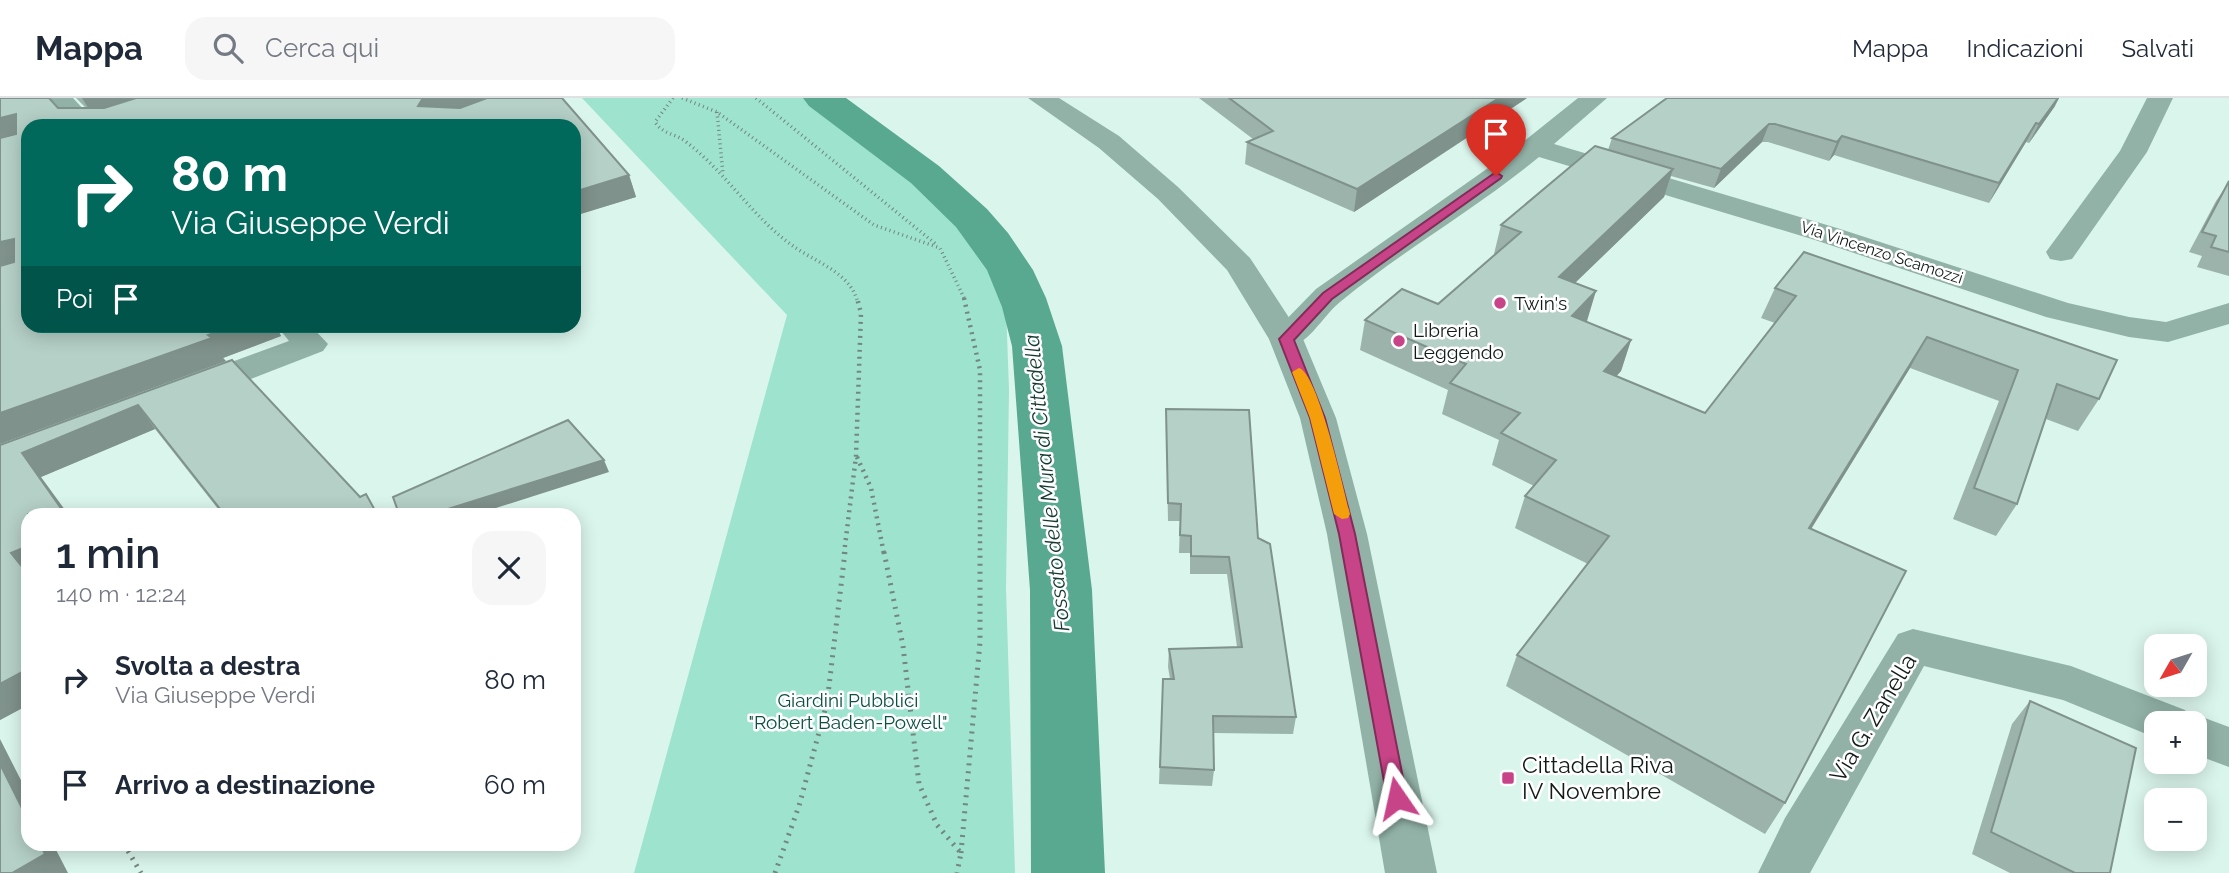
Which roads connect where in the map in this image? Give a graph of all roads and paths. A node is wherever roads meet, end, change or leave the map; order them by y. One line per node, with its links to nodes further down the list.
1 (58, 98): 10 (street)
2 (673, 98): 13 (path)
3 (682, 98): 8 (path)
4 (756, 98): 14 (path)
5 (1041, 98): 18 (street)
6 (1594, 98): 12 (street)
7 (2160, 98): 15 (street)
8 (717, 112): 13 (path); 14 (path)
9 (116, 117): 11 (street)
10 (80, 119)
11 (110, 119)
12 (1535, 147): 16 (street, Via Vincenzo Scamozzi); 18 (street)
13 (723, 175): 20 (path)
14 (940, 248): 25 (path)
15 (2061, 252)
16 (2229, 313)
17 (300, 333): 19 (street)
18 (1286, 339): 29 (street)
19 (155, 402)
20 (856, 456): 25 (path); 27 (path)
21 (2144, 713): 30 (street, Via G. Zanella)
22 (2207, 738): 23 (street)
23 (2229, 747)
24 (128, 851): 26 (path)
25 (961, 853): 28 (path)
26 (141, 873)
27 (775, 873)
28 (957, 873)
29 (1411, 873)
30 (1783, 873)

